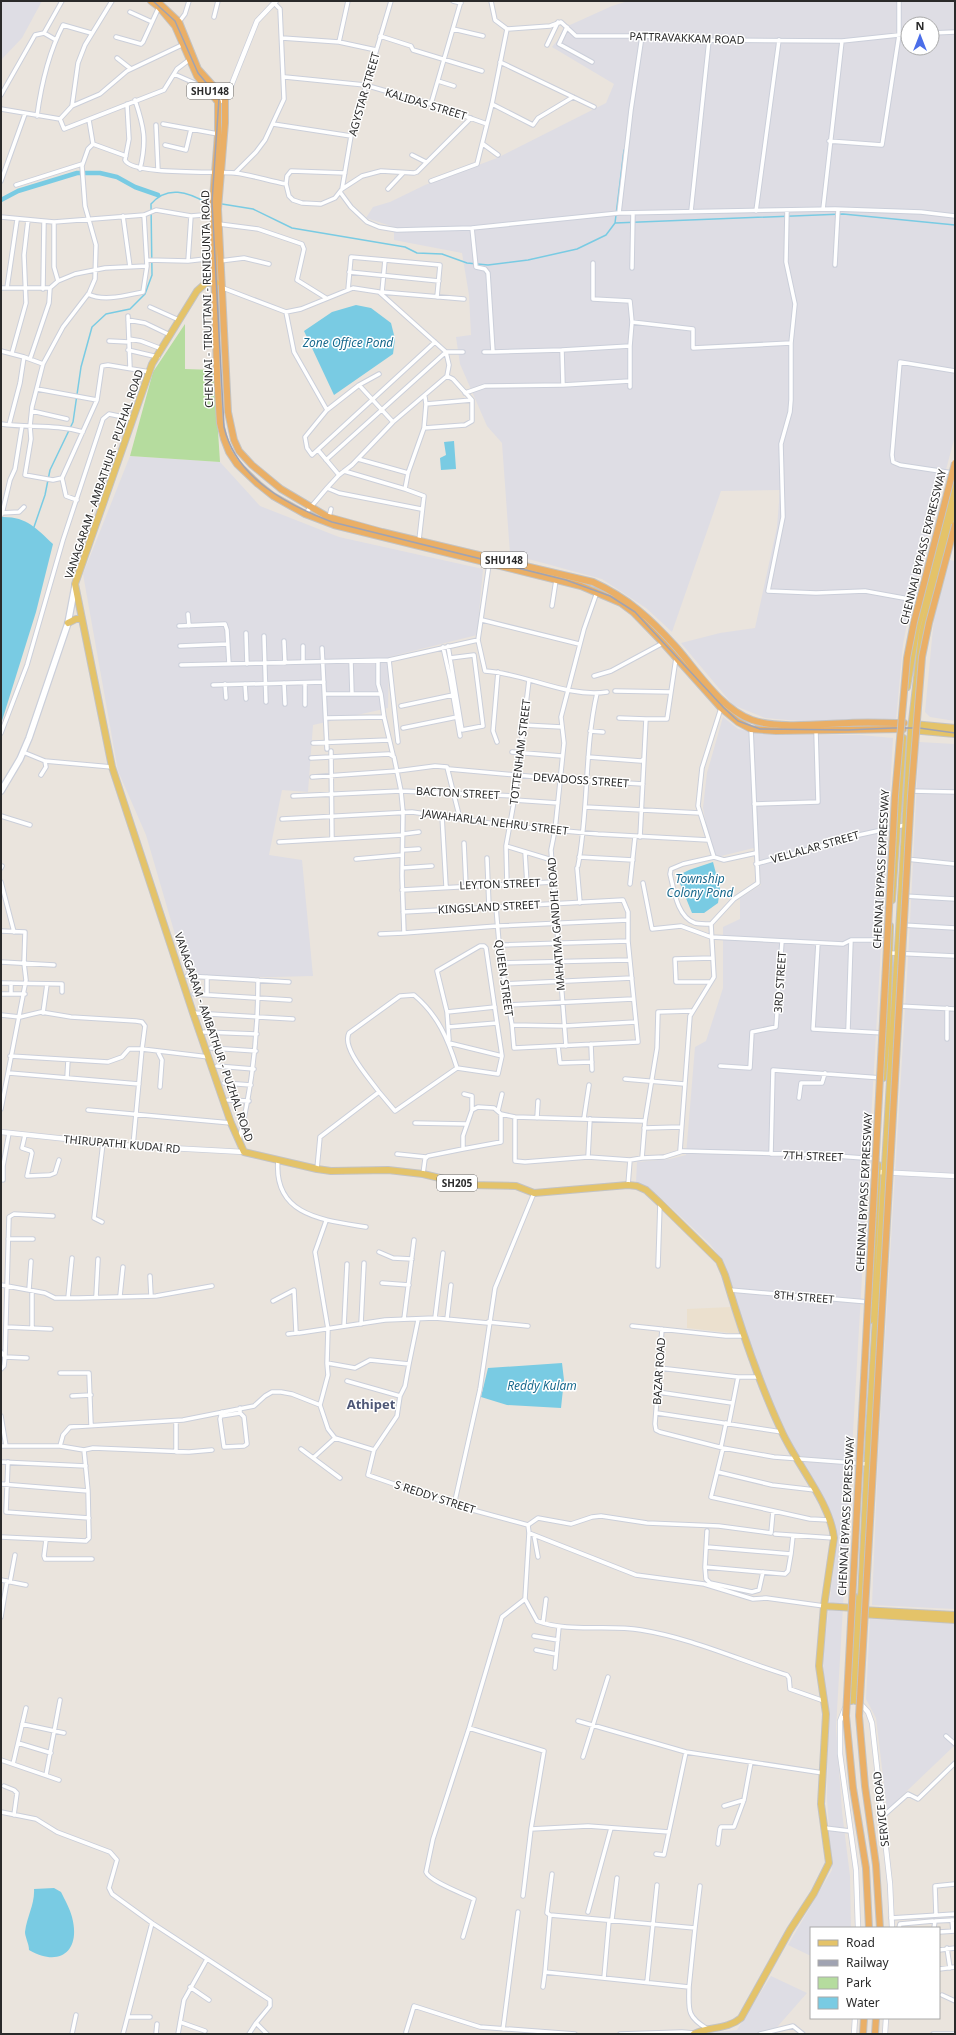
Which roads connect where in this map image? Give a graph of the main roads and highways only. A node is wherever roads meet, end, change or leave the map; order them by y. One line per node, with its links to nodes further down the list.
1 (151, 1): 2 (highway, SHU148)
2 (158, 4): 3 (highway, CHENNAI - TIRUTTANI - RENIGUNTA ROAD / SHU148); 3 (highway, CHENNAI - TIRUTTANI - RENIGUNTA ROAD / SHU148)
3 (217, 173): 4 (highway, CHENNAI - TIRUTTANI - RENIGUNTA ROAD / SHU148)
4 (215, 211): 5 (highway, CHENNAI - TIRUTTANI - RENIGUNTA ROAD / SHU148); 5 (highway, CHENNAI - TIRUTTANI - RENIGUNTA ROAD / SHU148)
5 (217, 260): 6 (highway, CHENNAI - TIRUTTANI - RENIGUNTA ROAD / SHU148)
6 (218, 287): 11 (main road, VANAGARAM - AMBATHUR - PUZHAL ROAD); 14 (highway, CHENNAI - TIRUTTANI - RENIGUNTA ROAD / SHU148); 14 (highway, CHENNAI - TIRUTTANI - RENIGUNTA ROAD / SHU148)
7 (955, 463): 26 (highway, CHENNAI BYPASS EXPRESSWAY, bridge)
8 (955, 484): 14 (main road)
9 (955, 504): 15 (main road)
10 (955, 525): 27 (highway, bridge)
11 (75, 584): 12 (main road, VANAGARAM - AMBATHUR - PUZHAL ROAD); 13 (main road)
12 (82, 619): 13 (main road); 20 (main road, VANAGARAM - AMBATHUR - PUZHAL ROAD / SH205)
13 (68, 623): 18 (main road)
14 (903, 726): 15 (main road, CHENNAI - TIRUTTANI - RENIGUNTA ROAD / SHU148); 19 (main road)
15 (911, 727): 16 (main road, CHENNAI - TIRUTTANI - RENIGUNTA ROAD / SHU148); 17 (main road, CHENNAI - TIRUTTANI - RENIGUNTA ROAD / SHU148); 19 (main road)
16 (955, 728)
17 (955, 734)
18 (1, 791)
19 (874, 1303): 21 (main road)
20 (824, 1606): 21 (main road); 30 (main road, VANAGARAM - AMBATHUR - PUZHAL ROAD / SH205)
21 (857, 1611): 22 (main road); 25 (main road)
22 (876, 1613): 23 (main road); 24 (main road)
23 (955, 1615)
24 (955, 1620)
25 (854, 1701)
26 (869, 1927)
27 (880, 1927)
28 (864, 2019): 31 (highway)
29 (876, 2019): 32 (highway)
30 (694, 2034)
31 (863, 2034)
32 (875, 2034)

